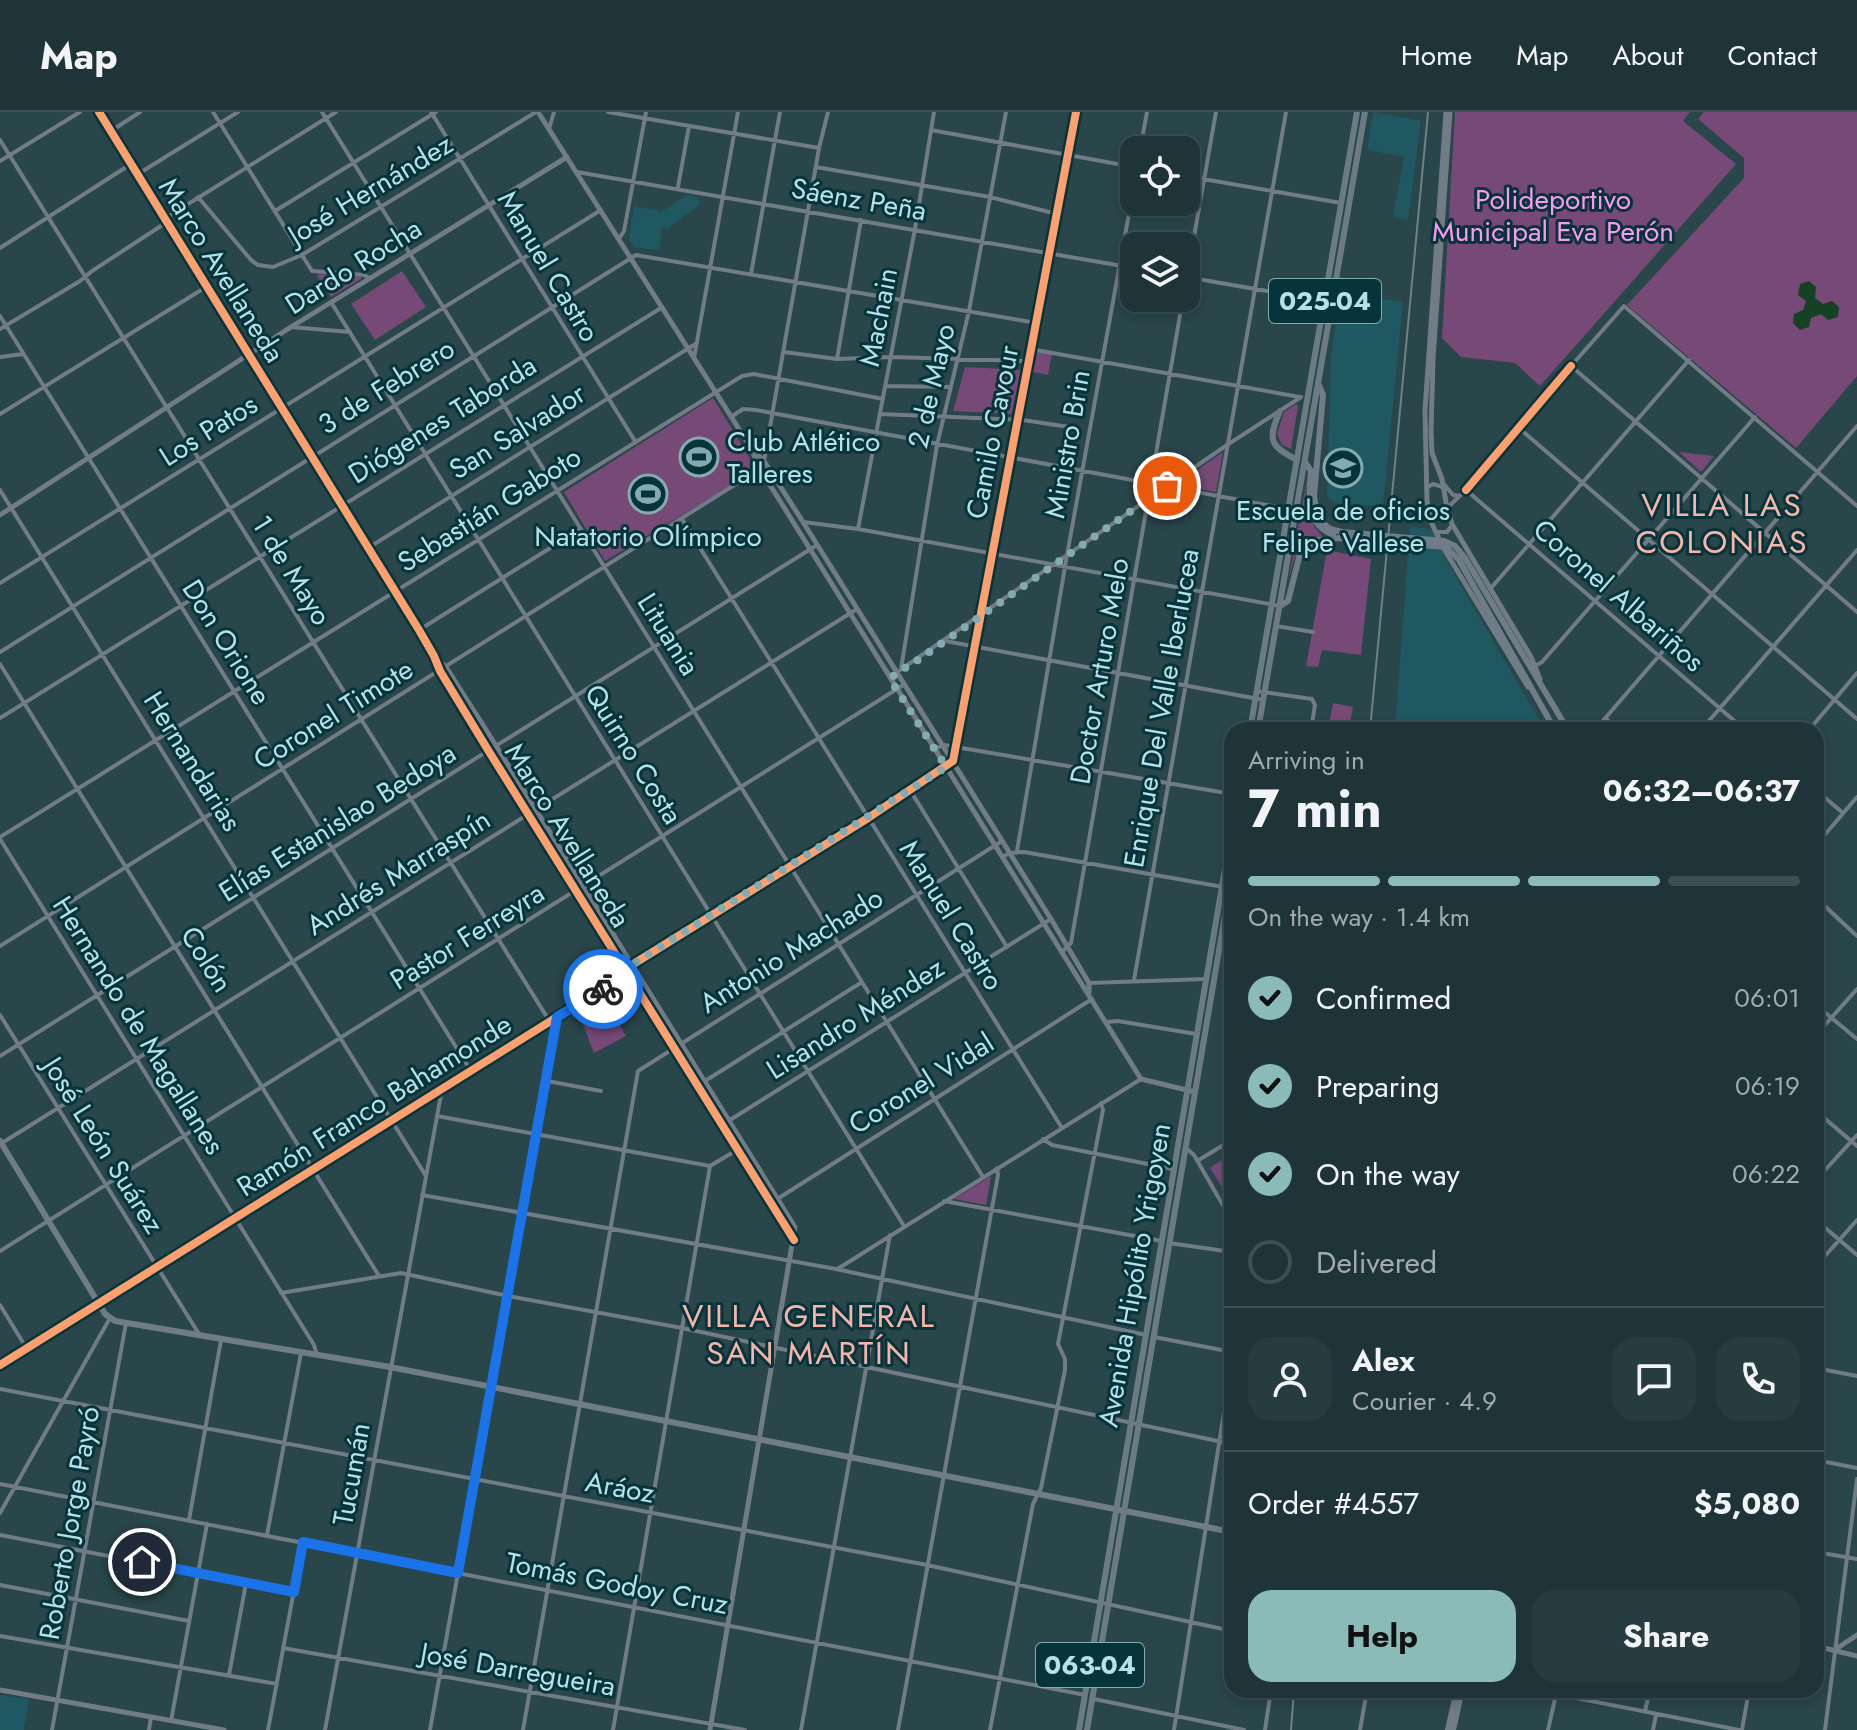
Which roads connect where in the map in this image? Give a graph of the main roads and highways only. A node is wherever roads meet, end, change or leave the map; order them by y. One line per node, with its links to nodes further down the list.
1 (1357, 112): 3 (main road, 025-04)
2 (1365, 112): 3 (main road, 025-04)
3 (1346, 204): 4 (main road, 025-04); 6 (main road, 025-04)
4 (1318, 383): 6 (main road, 025-04); 7 (main road)
5 (1280, 411): 6 (main road)
6 (1299, 463): 7 (main road); 9 (main road, 025-04); 11 (main road, 025-04)
7 (1314, 471): 8 (main road); 10 (main road)
8 (1340, 538): 9 (main road); 10 (main road)
9 (1280, 606): 12 (main road, 025-04)
10 (1522, 662): 13 (main road); 14 (main road)
11 (1251, 722)
12 (1259, 722)
13 (1550, 722)
14 (1563, 722)
15 (1224, 896): 17 (main road, Avenida Hipólito Yrigoyen)
16 (1224, 899): 17 (main road, Avenida Hipólito Yrigoyen)
17 (1191, 1091): 19 (main road, Avenida Hipólito Yrigoyen); 19 (main road, Avenida Hipólito Yrigoyen)
18 (0, 1143): 20 (main road)
19 (1166, 1242): 20 (main road, Avenida Hipólito Yrigoyen)
20 (1119, 1510): 21 (main road); 22 (main road, Avenida Hipólito Yrigoyen / 063-04)
21 (1224, 1531)
22 (1088, 1696): 24 (main road, Avenida Hipólito Yrigoyen / 063-04); 25 (main road, Avenida Hipólito Yrigoyen / 063-04)
23 (1458, 1698): 26 (main road)
24 (1079, 1730)
25 (1087, 1730)
26 (1451, 1730)

